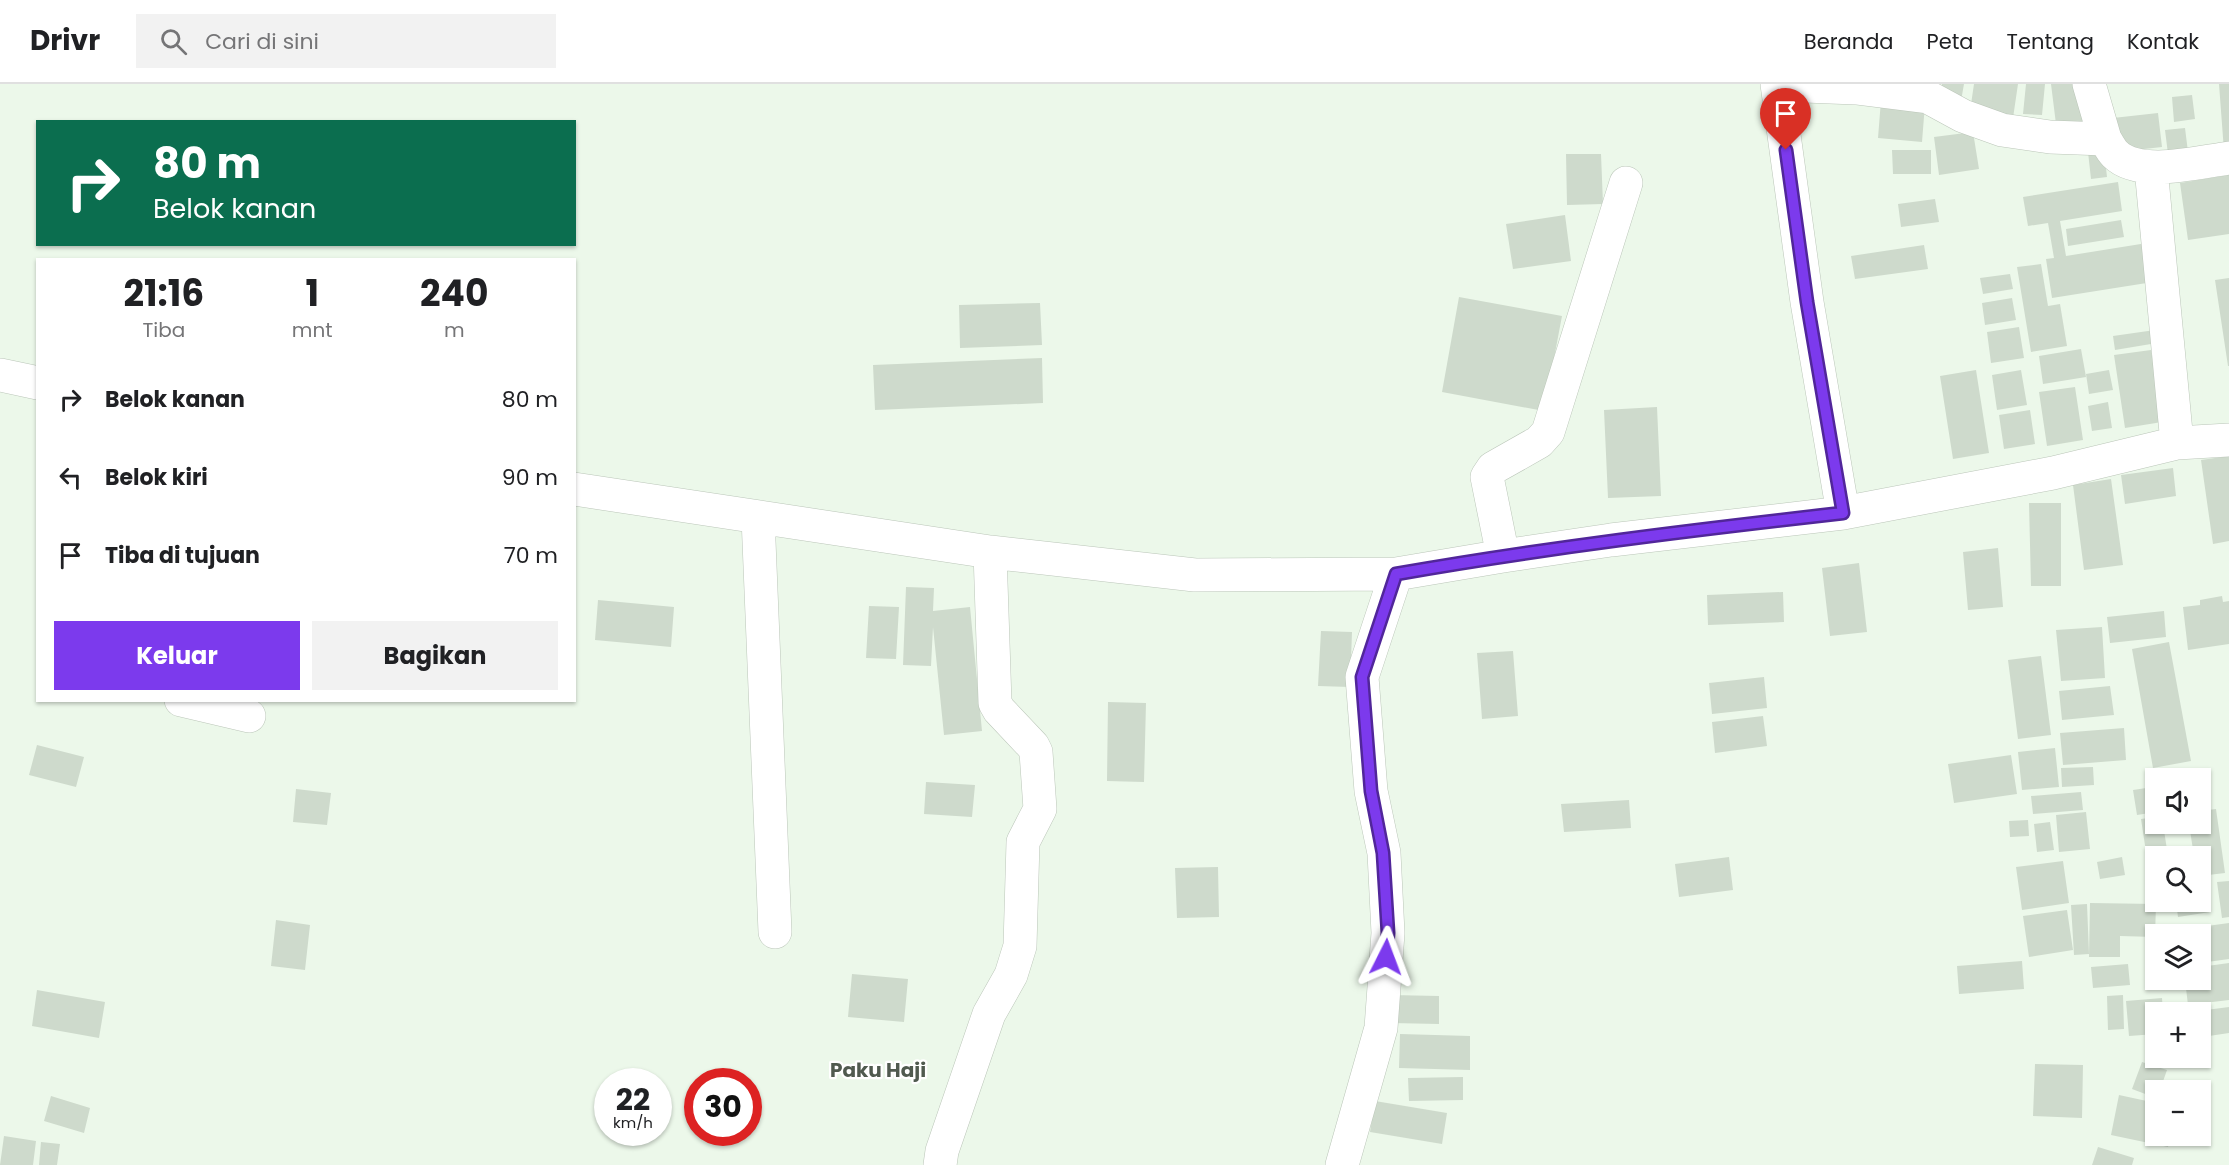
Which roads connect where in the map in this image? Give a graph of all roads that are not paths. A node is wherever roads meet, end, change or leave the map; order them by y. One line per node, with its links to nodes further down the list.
1 (2090, 84): 3 (street)
2 (1778, 85): 3 (street); 12 (street)
3 (2104, 139): 5 (street)
4 (2229, 158): 5 (street)
5 (2151, 168): 10 (street)
6 (1626, 183): 15 (street)
7 (0, 375): 8 (street)
8 (36, 383)
9 (2229, 440): 10 (street)
10 (2177, 443): 12 (street)
11 (576, 489): 13 (street)
12 (1843, 513): 15 (street)
13 (758, 518): 14 (street); 19 (street)
14 (990, 552): 16 (street); 20 (street)
15 (1503, 556): 16 (street)
16 (1396, 574): 21 (street)
17 (190, 702): 18 (street)
18 (249, 716)
19 (775, 932)
20 (940, 1165)
21 (1342, 1165)

